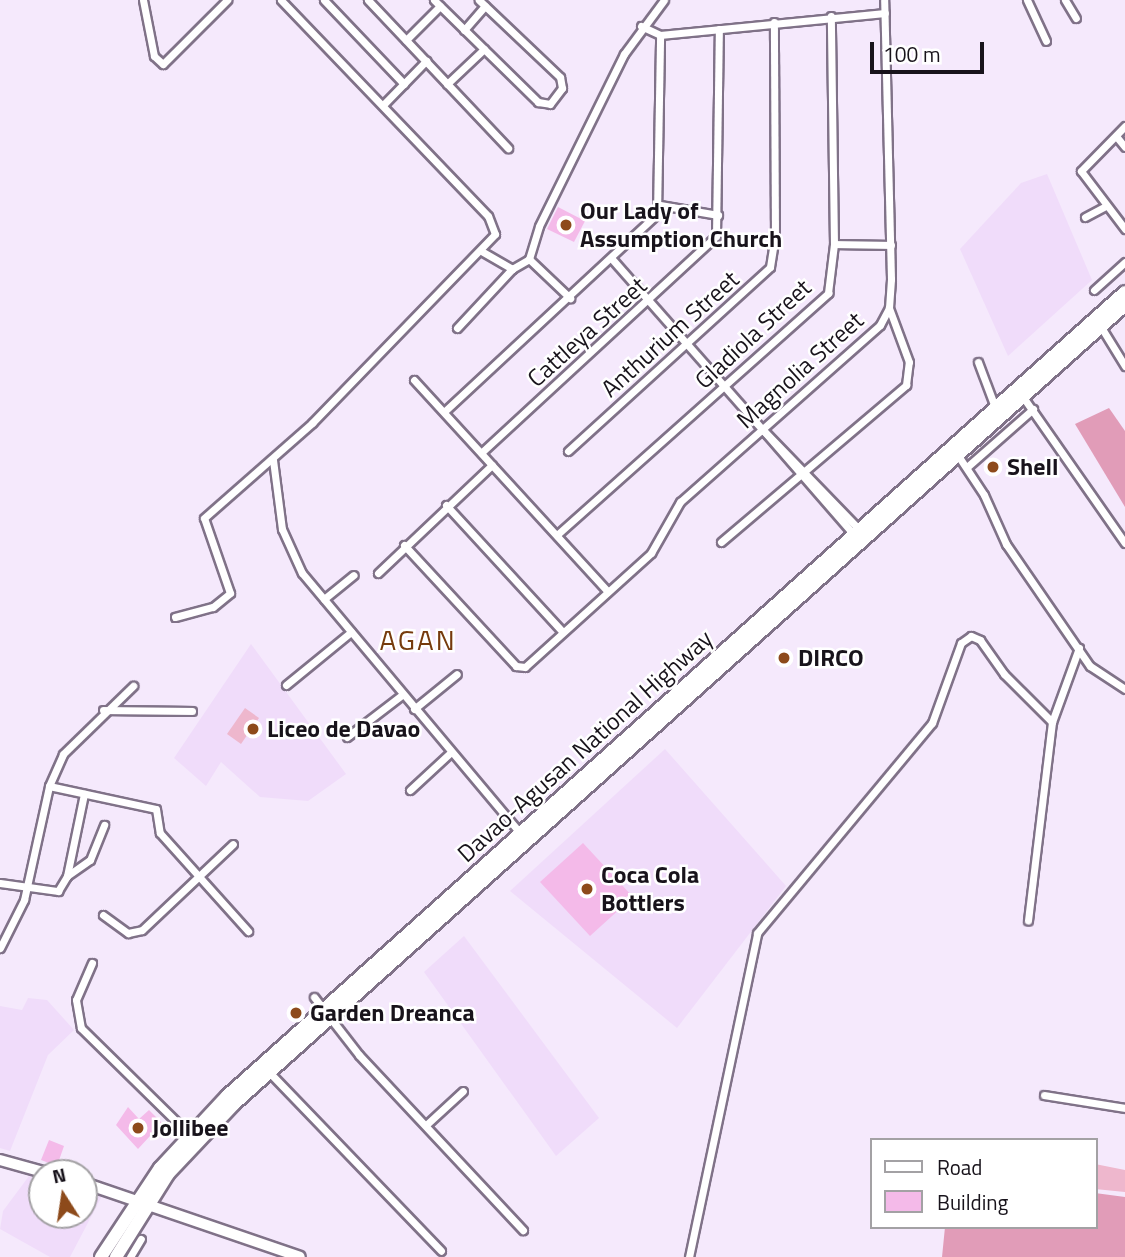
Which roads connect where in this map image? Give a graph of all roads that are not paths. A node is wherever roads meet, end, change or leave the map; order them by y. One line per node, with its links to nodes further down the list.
1 (143, 0): 2 (street)
2 (227, 0)
3 (281, 0): 26 (street)
4 (324, 0): 24 (street)
5 (368, 0): 20 (street)
6 (664, 0): 16 (street)
7 (884, 0): 12 (street, Magnolia Street)
8 (1027, 0): 21 (street)
9 (1065, 0): 14 (street)
10 (437, 3): 18 (street); 20 (street)
11 (482, 3): 18 (street); 22 (street)
12 (885, 13): 13 (street); 39 (street, Magnolia Street)
13 (831, 16): 15 (street); 38 (street, Gladiola Street)
14 (1076, 18)
15 (775, 22): 17 (street); 53 (street, Anthurium Street)
16 (641, 26): 19 (street); 41 (street)
17 (719, 29): 19 (street); 34 (street, Cattleya Street)
18 (464, 30): 22 (street)
19 (660, 35): 31 (street)
20 (406, 40): 23 (street)
21 (1046, 41)
22 (484, 49): 25 (street)
23 (426, 61): 24 (street); 25 (street)
24 (404, 83): 26 (street)
25 (447, 84): 30 (street)
26 (383, 105): 40 (street)
27 (1125, 126): 28 (street)
28 (1116, 136): 29 (street); 32 (street)
29 (1125, 147)
30 (508, 148)
31 (660, 205): 34 (street); 42 (street)
32 (1106, 206): 35 (street); 36 (street)
33 (1125, 211): 36 (street)
34 (718, 215): 48 (street, Cattleya Street)
35 (1085, 217)
36 (1117, 219): 37 (street)
37 (1125, 229)
38 (834, 244): 39 (street); 57 (street, Gladiola Street)
39 (891, 245): 50 (street, Magnolia Street)
40 (483, 252): 44 (street); 66 (street)
41 (529, 259): 44 (street); 47 (street)
42 (612, 259): 47 (street); 48 (street)
43 (1125, 262): 45 (street)
44 (512, 269): 52 (street)
45 (1094, 290)
46 (1125, 292): 59 (highway, Davao-Agusan National Highway)
47 (570, 298): 61 (street)
48 (649, 303): 53 (street); 65 (street, Cattleya Street)
49 (1125, 305): 51 (highway, Davao-Agusan National Highway)
50 (889, 308): 62 (street, Magnolia Street); 69 (street)
51 (1101, 327): 55 (street); 58 (highway, Davao-Agusan National Highway)
52 (457, 328)
53 (687, 344): 57 (street); 63 (street, Anthurium Street)
54 (978, 362): 59 (street)
55 (1125, 366)
56 (414, 380): 61 (street)
57 (725, 387): 62 (street); 71 (street, Gladiola Street)
58 (1023, 397): 60 (street); 64 (highway, Davao-Agusan National Highway)
59 (995, 407): 64 (highway, Davao-Agusan National Highway)
60 (1033, 409): 68 (street); 74 (street)
61 (446, 410): 65 (street)
62 (763, 430): 69 (street); 78 (street, Magnolia Street)
63 (568, 451)
64 (954, 451): 68 (street); 72 (highway, Davao-Agusan National Highway)
65 (482, 452): 67 (street)
66 (273, 460): 79 (street); 80 (street)
67 (492, 465): 70 (street); 71 (street)
68 (967, 467): 83 (street)
69 (802, 472): 72 (street); 73 (street)
70 (446, 505): 75 (street); 81 (street)
71 (559, 533): 78 (street)
72 (859, 534): 99 (highway, Davao-Agusan National Highway)
73 (720, 542)
74 (1125, 542)
75 (404, 545): 76 (street); 81 (street, Magnolia Street)
76 (378, 573)
77 (354, 575): 79 (street)
78 (608, 592): 81 (street, Magnolia Street)
79 (324, 599): 82 (street)
80 (176, 617)
81 (562, 631)
82 (351, 632): 85 (street); 88 (street)
83 (1079, 648): 87 (street); 92 (street)
84 (457, 674): 89 (street)
85 (286, 685)
86 (133, 686): 90 (street)
87 (1125, 689)
88 (402, 695): 89 (street); 93 (street)
89 (414, 709): 94 (street)
90 (103, 710): 91 (street); 95 (street)
91 (192, 711)
92 (1052, 722): 106 (street); 129 (street)
93 (347, 737)
94 (451, 752): 96 (street); 99 (street)
95 (49, 786): 97 (street); 104 (street)
96 (410, 790)
97 (85, 794): 101 (street); 102 (street)
98 (103, 825): 101 (street)
99 (523, 836): 111 (highway, Davao-Agusan National Highway)
100 (233, 844): 102 (street)
101 (67, 876): 104 (street)
102 (196, 877): 105 (street); 107 (street)
103 (0, 883): 104 (street)
104 (26, 888): 108 (street)
105 (103, 915)
106 (1028, 921)
107 (248, 930)
108 (0, 948)
109 (92, 963): 117 (street)
110 (314, 997): 111 (street)
111 (325, 1014): 112 (highway, Davao-Agusan National Highway); 116 (street); 117 (highway, Davao-Agusan National Highway)
112 (269, 1071): 121 (highway, Davao-Agusan National Highway); 124 (street)
113 (463, 1091): 116 (street)
114 (1044, 1095): 115 (street)
115 (1125, 1108)
116 (426, 1125): 122 (street)
117 (189, 1134): 121 (highway, Davao-Agusan National Highway)
118 (0, 1160): 119 (main road)
119 (28, 1168)
120 (98, 1188): 121 (main road)
121 (141, 1202): 125 (highway, Davao-Agusan National Highway); 126 (highway, Davao-Agusan National Highway); 128 (main road)
122 (523, 1230)
123 (141, 1239): 127 (street)
124 (441, 1251)
125 (101, 1257)
126 (116, 1257)
127 (130, 1257)
128 (300, 1257)
129 (689, 1257)

